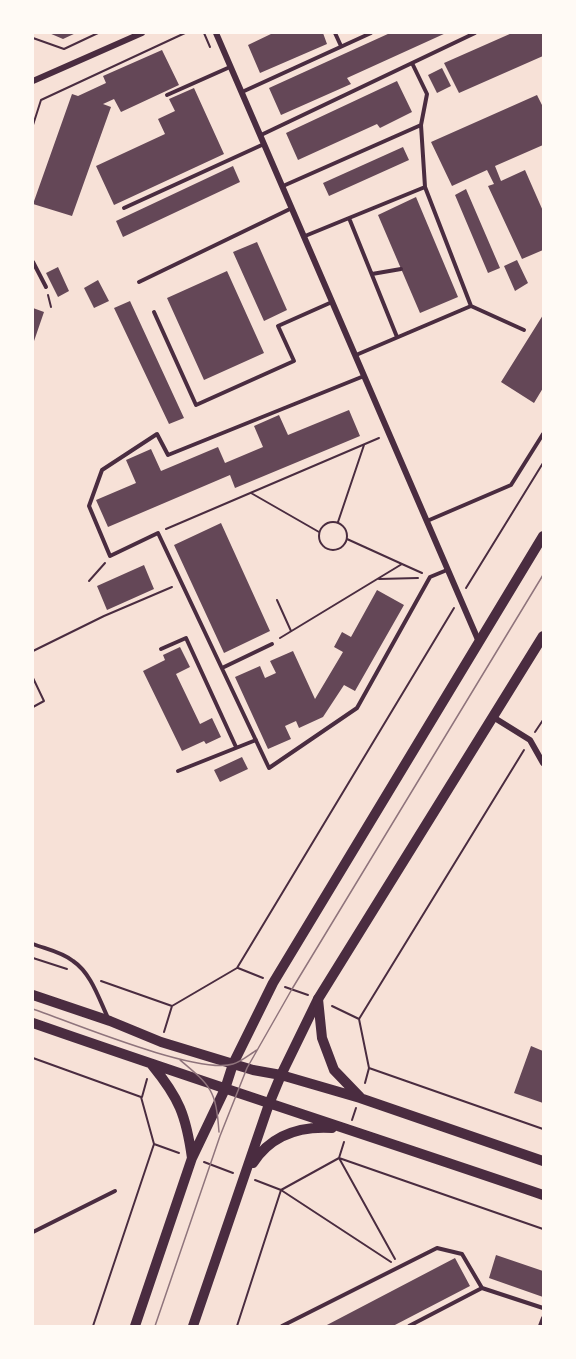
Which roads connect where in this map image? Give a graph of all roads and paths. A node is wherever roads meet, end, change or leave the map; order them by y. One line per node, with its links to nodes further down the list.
1 (98, 33): 9 (path)
2 (120, 33): 10 (lane)
3 (142, 33): 10 (street)
4 (185, 33): 17 (path)
5 (216, 33): 13 (street)
6 (335, 33): 11 (lane)
7 (370, 33): 11 (lane)
8 (475, 33): 12 (lane)
9 (33, 38)
10 (123, 41): 14 (street)
11 (341, 46): 15 (lane)
12 (412, 63): 18 (lane); 19 (lane)
13 (231, 66): 15 (street); 16 (lane)
14 (33, 81)
15 (242, 92): 19 (street)
16 (167, 95)
17 (33, 125)
18 (421, 125): 21 (lane); 22 (lane)
19 (261, 135): 20 (street)
20 (264, 144): 21 (street); 24 (lane)
21 (283, 186): 23 (street)
22 (425, 187): 25 (lane); 34 (lane)
23 (292, 207): 26 (street); 31 (lane)
24 (124, 208)
25 (349, 218): 26 (lane); 30 (lane)
26 (305, 236): 33 (street)
27 (33, 262): 29 (lane)
28 (401, 269): 30 (lane)
29 (36, 273): 32 (lane)
30 (372, 274): 38 (lane)
31 (139, 282)
32 (45, 287): 35 (path)
33 (332, 302): 36 (lane); 39 (street)
34 (471, 306): 37 (lane); 38 (lane)
35 (51, 307)
36 (154, 312)
37 (524, 330)
38 (397, 337): 39 (lane)
39 (355, 356): 40 (street)
40 (364, 376): 46 (street); 52 (lane)
41 (543, 434): 46 (lane)
42 (379, 438): 43 (path)
43 (364, 444): 45 (path); 47 (path)
44 (543, 463): 59 (path)
45 (251, 493): 48 (path); 49 (path)
46 (427, 521): 54 (street)
47 (338, 522): 48 (path); 51 (path)
48 (319, 532): 51 (path)
49 (158, 533): 52 (lane); 58 (lane)
50 (543, 536): 64 (main road)
51 (347, 539): 53 (path)
52 (110, 556): 57 (path)
53 (402, 564): 55 (path); 56 (path)
54 (447, 570): 55 (lane); 64 (street)
55 (430, 577): 56 (path); 73 (lane)
56 (376, 579): 62 (path)
57 (89, 581)
58 (182, 583): 67 (path); 68 (lane)
59 (466, 588)
60 (277, 600): 62 (path)
61 (454, 609): 80 (path)
62 (291, 631): 65 (path)
63 (543, 636): 71 (main road)
64 (479, 643): 82 (main road)
65 (272, 644): 68 (lane)
66 (162, 649): 75 (lane)
67 (33, 651)
68 (222, 668): 73 (lane)
69 (33, 678): 70 (path)
70 (33, 707)
71 (493, 717): 74 (street); 84 (main road)
72 (543, 720): 74 (path)
73 (256, 740): 75 (lane)
74 (530, 740): 76 (street); 85 (path)
75 (236, 747): 77 (lane)
76 (543, 763)
77 (178, 771)
78 (33, 944): 81 (lane)
79 (33, 957): 81 (path)
80 (237, 968): 81 (path); 82 (path)
81 (87, 976): 86 (lane)
82 (273, 983): 84 (path); 90 (main road)
83 (33, 995): 86 (main road)
84 (318, 999): 85 (path); 92 (main road); 94 (main road)
85 (359, 1019): 91 (path)
86 (110, 1021): 90 (main road)
87 (33, 1023): 89 (main road)
88 (33, 1058): 98 (path)
89 (152, 1064): 93 (main road); 99 (main road)
90 (233, 1064): 92 (main road); 93 (main road)
91 (369, 1068): 94 (path); 97 (path)
92 (281, 1075): 94 (main road); 95 (main road)
93 (225, 1089): 95 (main road); 99 (main road)
94 (360, 1098): 96 (path); 101 (main road)
95 (269, 1104): 96 (main road); 102 (main road)
96 (348, 1129): 100 (path); 102 (main road); 105 (main road)
97 (543, 1129)
98 (154, 1144): 99 (path); 112 (path)
99 (192, 1158): 102 (path); 113 (main road)
100 (339, 1158): 103 (path); 106 (path); 108 (path)
101 (543, 1161)
102 (245, 1176): 103 (path); 114 (main road)
103 (281, 1190): 108 (path); 115 (path)
104 (115, 1191): 107 (lane)
105 (543, 1195)
106 (543, 1229)
107 (33, 1232)
108 (399, 1267): 109 (lane); 116 (lane)
109 (482, 1288): 110 (lane); 117 (lane)
110 (543, 1308)
111 (543, 1318): 118 (lane)
112 (93, 1326)
113 (135, 1326)
114 (193, 1326)
115 (237, 1326)
116 (282, 1326)
117 (409, 1326)
118 (540, 1326)

